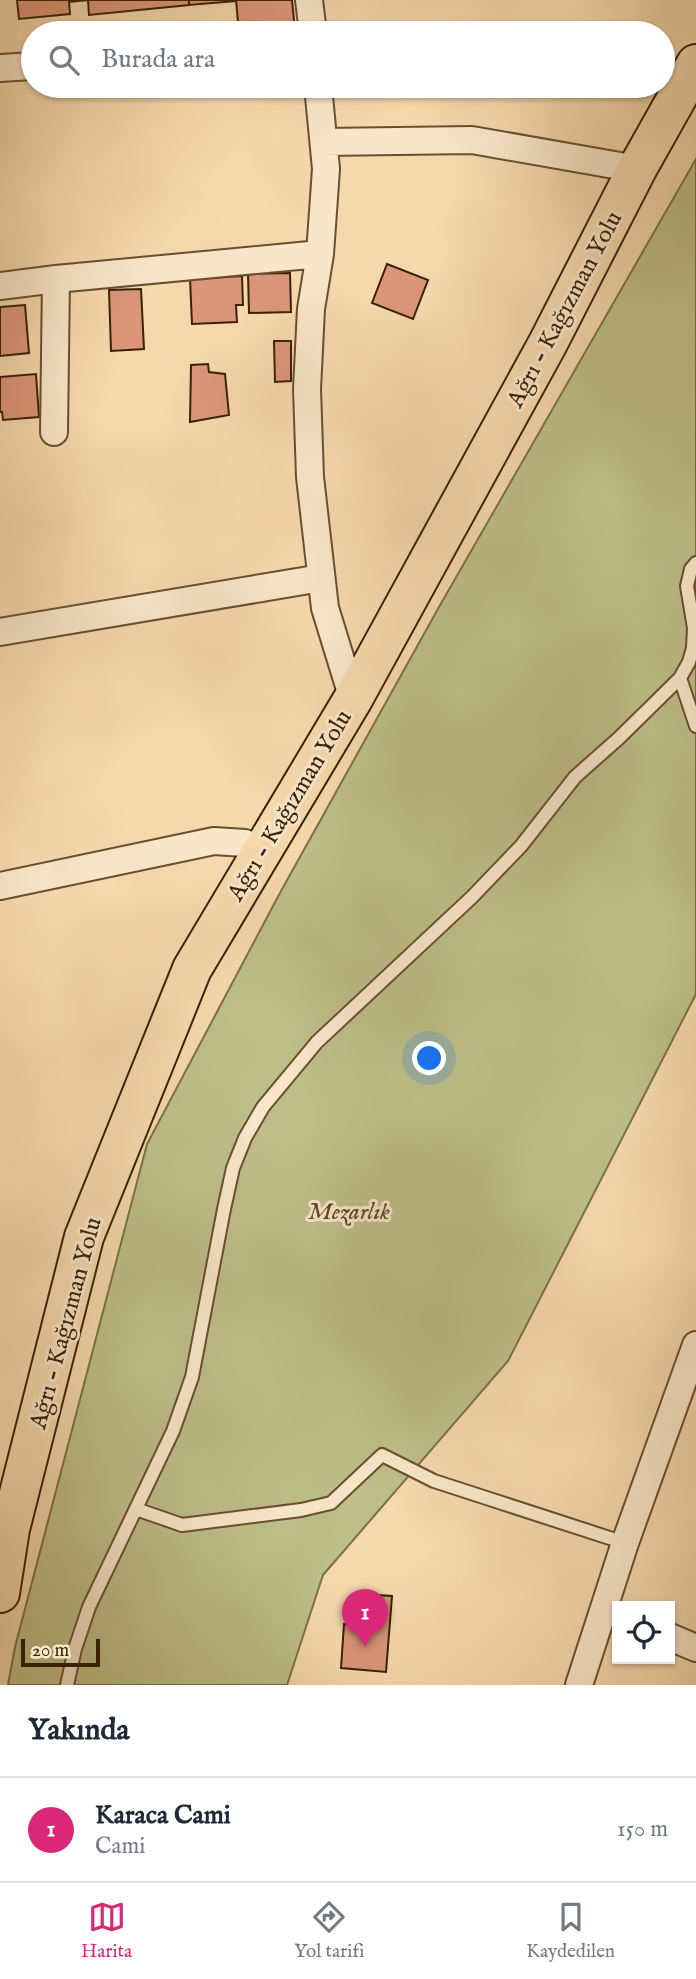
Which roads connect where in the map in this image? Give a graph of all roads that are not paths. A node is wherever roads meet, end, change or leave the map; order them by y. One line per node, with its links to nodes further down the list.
1 (309, 0): 2 (street)
2 (312, 21)
3 (696, 64): 8 (main road, Ağrı - Kağızman Yolu)
4 (21, 67): 5 (street)
5 (0, 68)
6 (319, 98): 7 (street)
7 (324, 142): 8 (street); 9 (street)
8 (637, 169): 17 (main road, Ağrı - Kağızman Yolu)
9 (320, 254): 10 (street); 14 (street)
10 (56, 279): 11 (street); 12 (street)
11 (0, 286)
12 (54, 432)
13 (696, 563): 16 (lane)
14 (321, 578): 15 (street); 17 (street)
15 (0, 632)
16 (680, 678): 18 (lane); 22 (lane)
17 (353, 699): 19 (main road, Ağrı - Kağızman Yolu)
18 (696, 726)
19 (262, 851): 20 (street); 24 (main road, Ağrı - Kağızman Yolu)
20 (0, 886)
21 (696, 1345): 23 (street)
22 (136, 1509): 23 (lane); 28 (lane)
23 (625, 1543): 25 (street)
24 (0, 1593)
25 (610, 1611): 29 (street)
26 (675, 1639): 27 (street)
27 (696, 1648)
28 (67, 1685)
29 (579, 1685)

